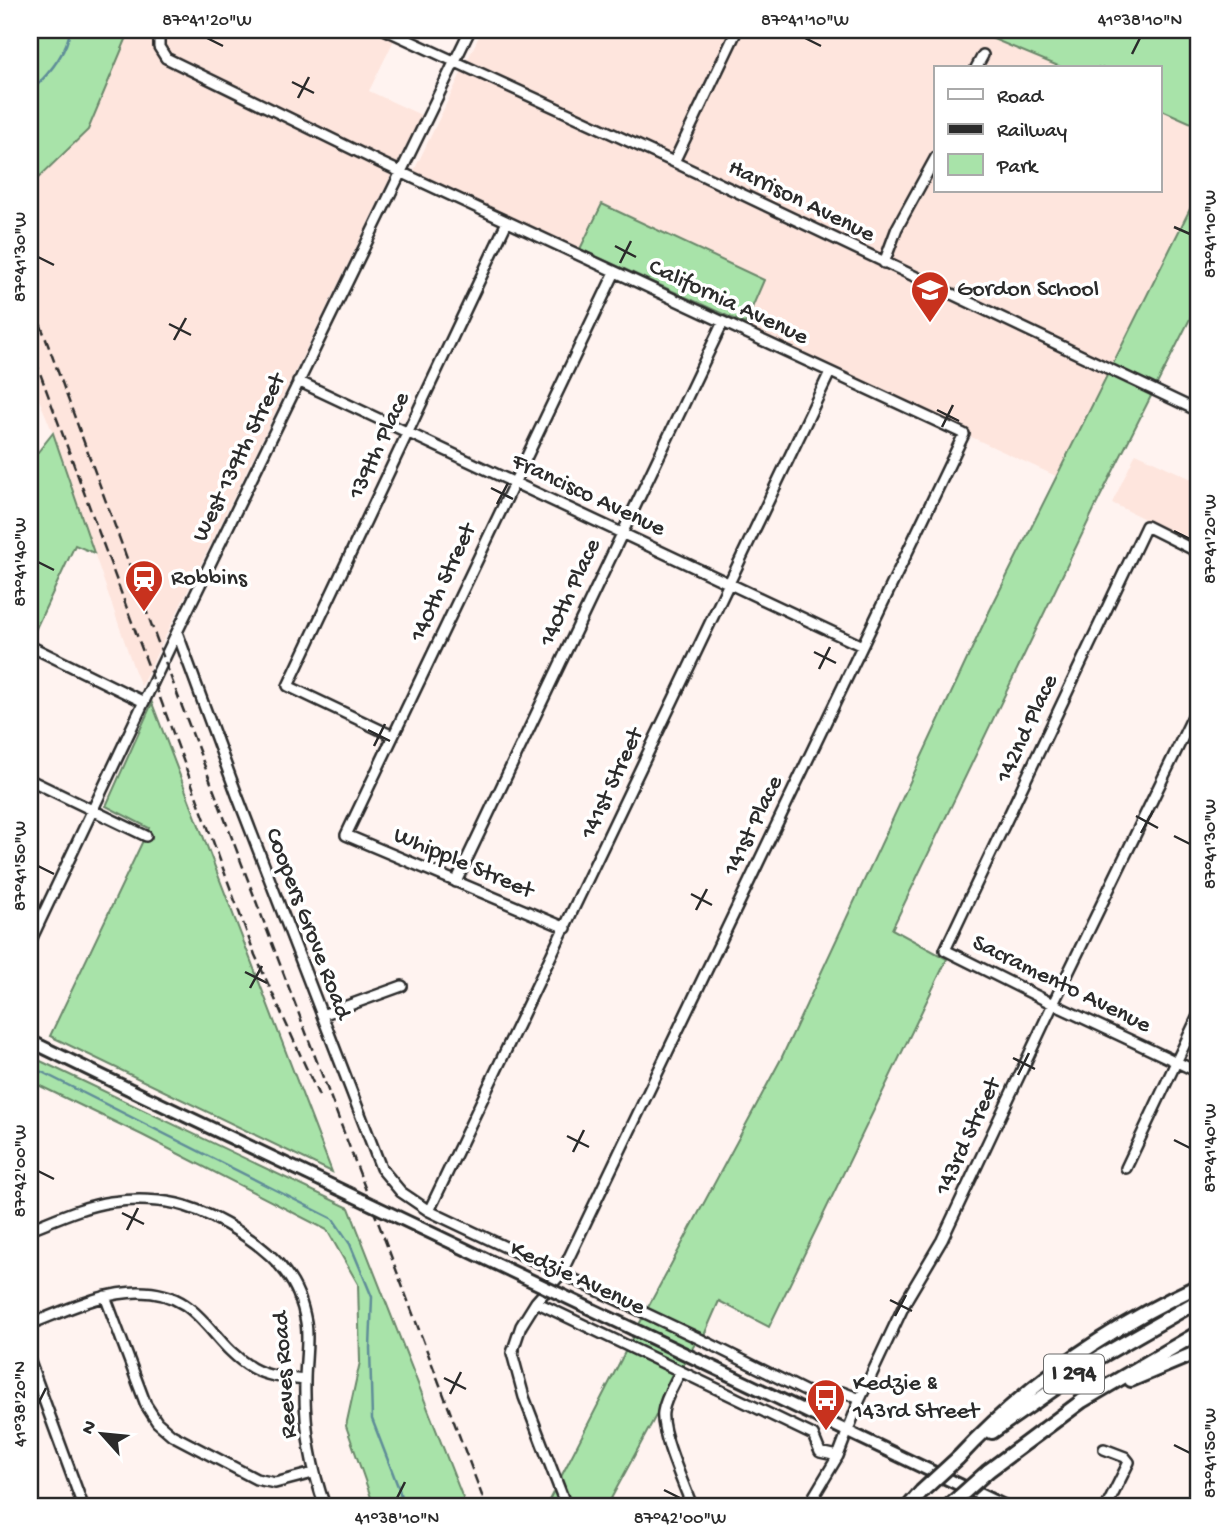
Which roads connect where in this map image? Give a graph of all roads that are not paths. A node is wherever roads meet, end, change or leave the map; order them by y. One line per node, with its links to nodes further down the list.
1 (159, 30): 10 (street, California Avenue)
2 (386, 30): 6 (street, Harrison Avenue)
3 (470, 30): 6 (street, West 139th Street)
4 (737, 30): 9 (street)
5 (983, 55): 7 (street)
6 (455, 61): 9 (street, Harrison Avenue); 10 (street, West 139th Street)
7 (977, 66)
8 (934, 161): 12 (street)
9 (674, 162): 12 (street, Harrison Avenue)
10 (401, 172): 11 (street, California Avenue); 16 (street, West 139th Street)
11 (508, 222): 13 (street, California Avenue); 18 (street, 139th Place)
12 (884, 263): 17 (street, Harrison Avenue)
13 (615, 272): 14 (street, California Avenue); 20 (street, 140th Street)
14 (723, 322): 15 (street, California Avenue); 21 (street, 140th Place)
15 (830, 372): 19 (street, California Avenue); 23 (street, 141st Street)
16 (299, 381): 18 (street, Francisco Avenue); 24 (street, West 139th Street)
17 (1198, 411)
18 (407, 433): 20 (street, Francisco Avenue); 29 (street, 139th Place)
19 (964, 433): 26 (street, 141st Place)
20 (513, 482): 21 (street, Francisco Avenue); 29 (street, 140th Street)
21 (621, 534): 23 (street, Francisco Avenue); 34 (street, 140th Place)
22 (1198, 552): 39 (street, 142nd Place)
23 (730, 584): 26 (street, Francisco Avenue); 37 (street, 141st Street)
24 (177, 632): 27 (street, West 139th Street); 42 (street, Coopers Grove Road)
25 (30, 646): 27 (street)
26 (862, 646): 50 (street, 141st Place)
27 (144, 702): 31 (street, West 139th Street)
28 (1198, 707): 41 (street, 143rd Street)
29 (393, 736): 33 (street, 140th Street)
30 (30, 780): 31 (street)
31 (93, 810): 32 (street); 36 (street, West 139th Street)
32 (146, 835)
33 (346, 835): 34 (street, Whipple Street)
34 (456, 882): 37 (street, Whipple Street)
35 (30, 912): 36 (street)
36 (41, 918): 38 (street, West 139th Street)
37 (566, 928): 48 (street, 141st Street)
38 (30, 942)
39 (945, 950): 41 (street, Sacramento Avenue)
40 (402, 986): 42 (street)
41 (1053, 1004): 45 (street, Sacramento Avenue); 61 (street, 143rd Street)
42 (322, 1015): 48 (street, Coopers Grove Road)
43 (1198, 1016): 45 (street)
44 (30, 1041): 63 (main road, Kedzie Avenue, bridge)
45 (1176, 1062): 46 (street, Sacramento Avenue); 47 (street)
46 (1198, 1072)
47 (1126, 1168)
48 (429, 1211): 50 (street, Coopers Grove Road)
49 (30, 1229): 60 (street, Reeves Road)
50 (561, 1274): 54 (street, 141st Place); 61 (street, Coopers Grove Road)
51 (1198, 1286): 66 (highway)
52 (105, 1296): 55 (street); 60 (street); 67 (street)
53 (1198, 1301): 66 (highway, I 294)
54 (536, 1302): 59 (street); 70 (street, 141st Place)
55 (30, 1324)
56 (1198, 1334): 62 (highway, I 294)
57 (1198, 1352): 62 (highway)
58 (30, 1362): 68 (street)
59 (680, 1372): 65 (street); 71 (street)
60 (305, 1380): 67 (street, Reeves Road)
61 (860, 1399): 63 (street, 143rd Street)
62 (1082, 1401): 74 (highway, I 294, bridge)
63 (848, 1433): 65 (street, 143rd Street); 75 (main road, Kedzie Avenue)
64 (1104, 1449): 76 (street)
65 (838, 1456): 72 (street, 143rd Street)
66 (958, 1458): 73 (highway, I 294, bridge)
67 (313, 1473): 69 (street, Reeves Road)
68 (83, 1506)
69 (325, 1506)
70 (566, 1506)
71 (692, 1506)
72 (808, 1506)
73 (909, 1506)
74 (949, 1506)
75 (1004, 1506)
76 (1107, 1506)

